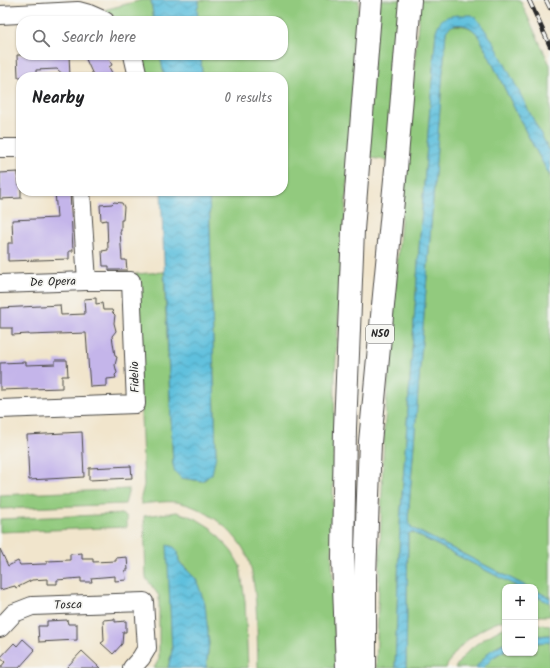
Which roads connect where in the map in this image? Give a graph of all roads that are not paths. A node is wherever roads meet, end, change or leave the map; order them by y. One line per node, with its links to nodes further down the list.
1 (371, 0): 16 (highway, N50)
2 (410, 0): 17 (highway, N50)
3 (72, 6): 4 (street); 5 (street)
4 (0, 15)
5 (94, 16)
6 (134, 60): 7 (street)
7 (137, 72)
8 (0, 148): 9 (street)
9 (16, 148)
10 (82, 196): 11 (street, De Opera)
11 (87, 281): 12 (street, De Opera); 13 (street, Fidelio)
12 (0, 284)
13 (0, 409)
14 (0, 628): 15 (street, Tosca)
15 (132, 668)
16 (347, 668)
17 (365, 668)

